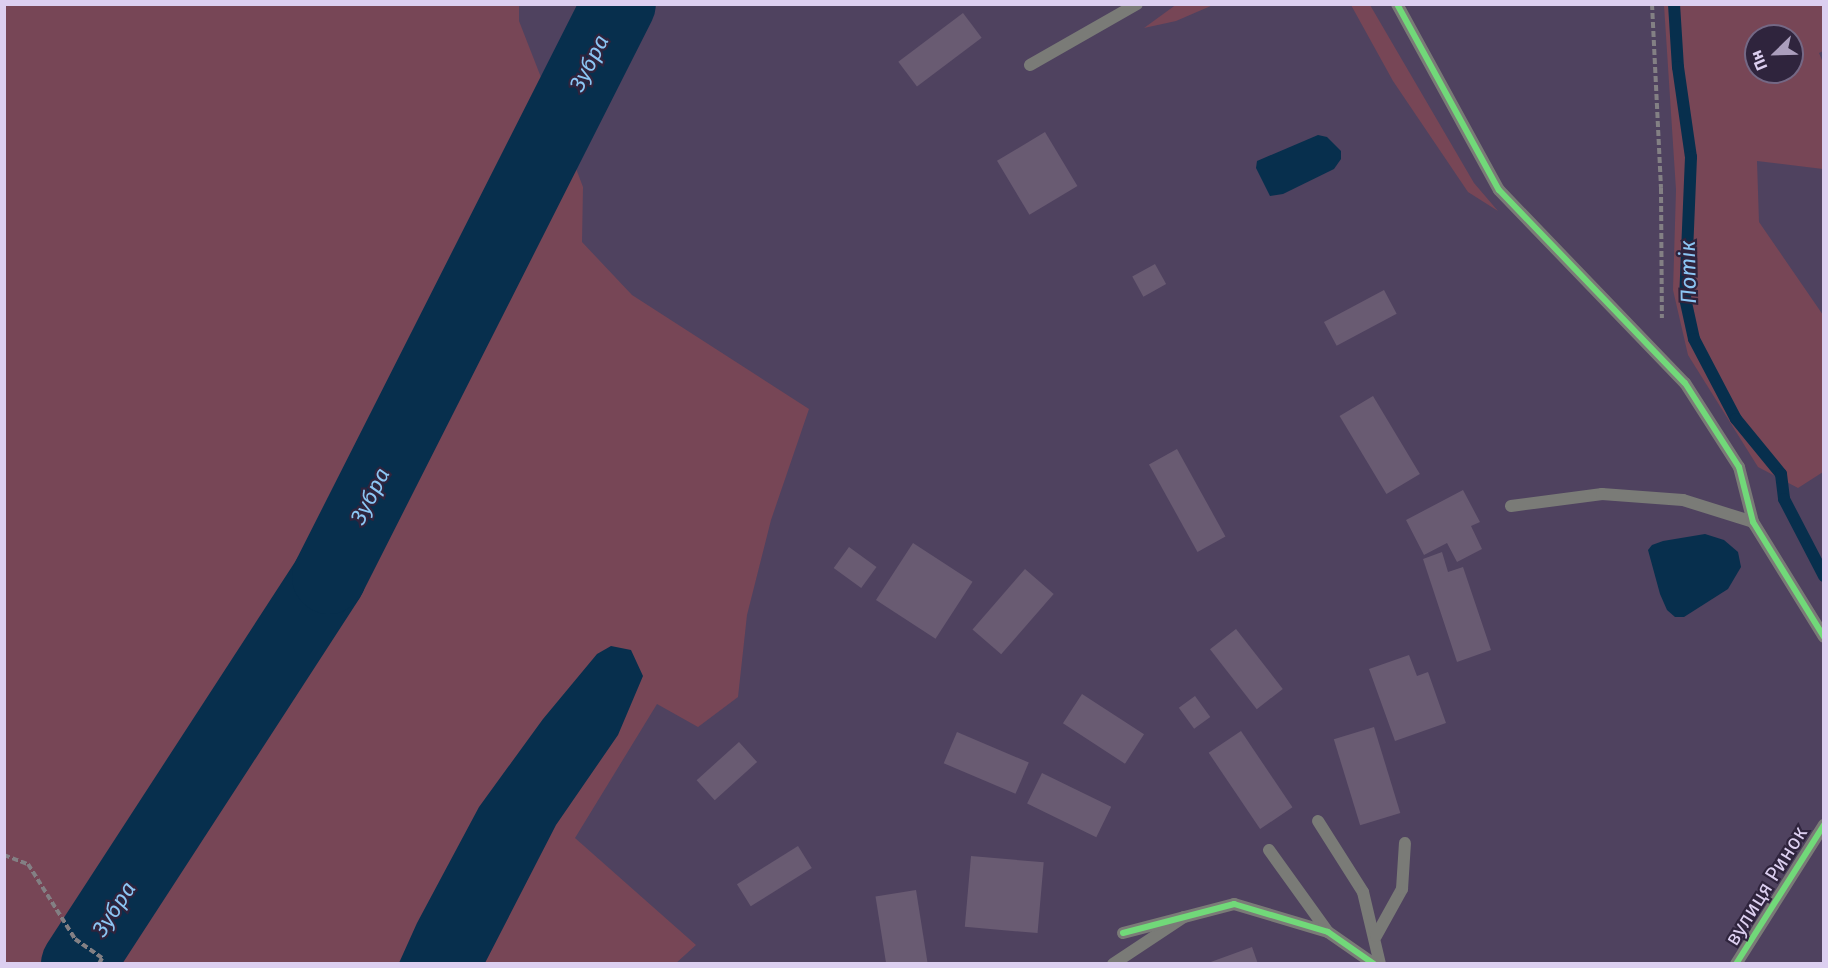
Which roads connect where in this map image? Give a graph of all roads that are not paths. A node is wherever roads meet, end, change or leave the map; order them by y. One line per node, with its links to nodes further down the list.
1 (1137, 4): 3 (street)
2 (1396, 4): 5 (street)
3 (1030, 65)
4 (1511, 506): 5 (street)
5 (1753, 522): 6 (street)
6 (1824, 637)
7 (1318, 821): 14 (street)
8 (1824, 825): 18 (street, вулиця Ринок)
9 (1405, 843): 14 (street)
10 (1269, 850): 12 (street)
11 (1185, 917): 12 (street); 13 (street); 15 (street)
12 (1328, 932): 16 (street)
13 (1123, 933)
14 (1376, 936): 17 (street)
15 (1113, 963)
16 (1374, 963)
17 (1380, 963)
18 (1736, 963)

